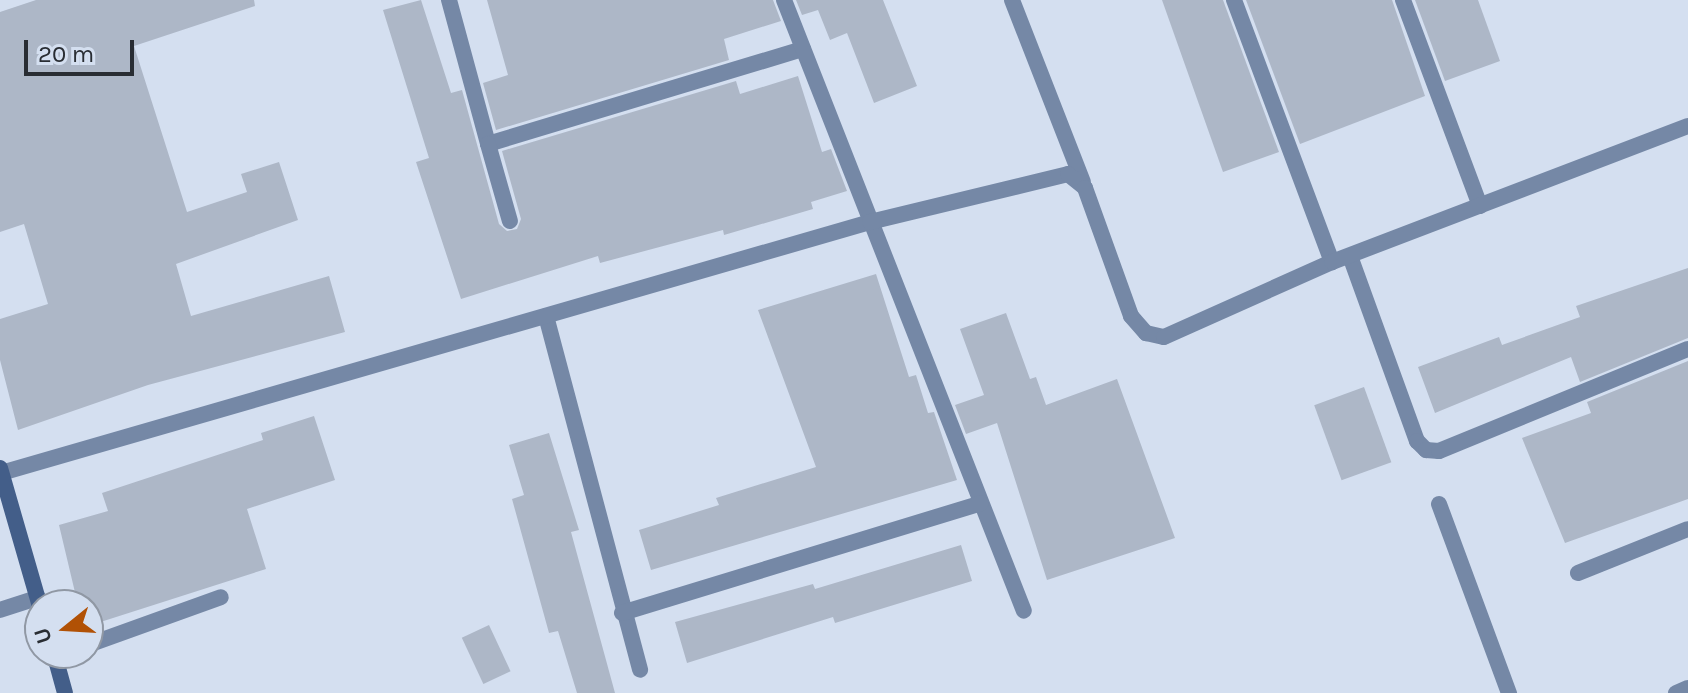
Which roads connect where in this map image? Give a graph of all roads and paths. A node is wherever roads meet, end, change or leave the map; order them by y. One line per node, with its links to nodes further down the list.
1 (449, 0): 8 (street)
2 (784, 0): 6 (street)
3 (1012, 0): 9 (street)
4 (1234, 0): 14 (street)
5 (1403, 0): 10 (street)
6 (803, 49): 8 (street); 12 (street)
7 (1688, 126): 10 (street)
8 (488, 144): 11 (street)
9 (1085, 188): 12 (street); 14 (street)
10 (1480, 206): 13 (street)
11 (510, 221)
12 (870, 222): 15 (street); 18 (street)
13 (1350, 256): 14 (street); 16 (street)
14 (1332, 262)
15 (546, 316): 17 (street); 27 (street)
16 (1688, 349)
17 (1, 470): 22 (main road)
18 (981, 503): 26 (street); 27 (street)
19 (1439, 504): 33 (street)
20 (1688, 529): 21 (street)
21 (1578, 573)
22 (35, 589)
23 (221, 597): 28 (street)
24 (24, 605): 25 (street)
25 (0, 610)
26 (1024, 611)
27 (622, 613): 30 (street)
28 (104, 639)
29 (61, 669): 32 (main road)
30 (640, 670)
31 (1688, 688): 34 (street)
32 (65, 693)
33 (1509, 693)
34 (1676, 693)

